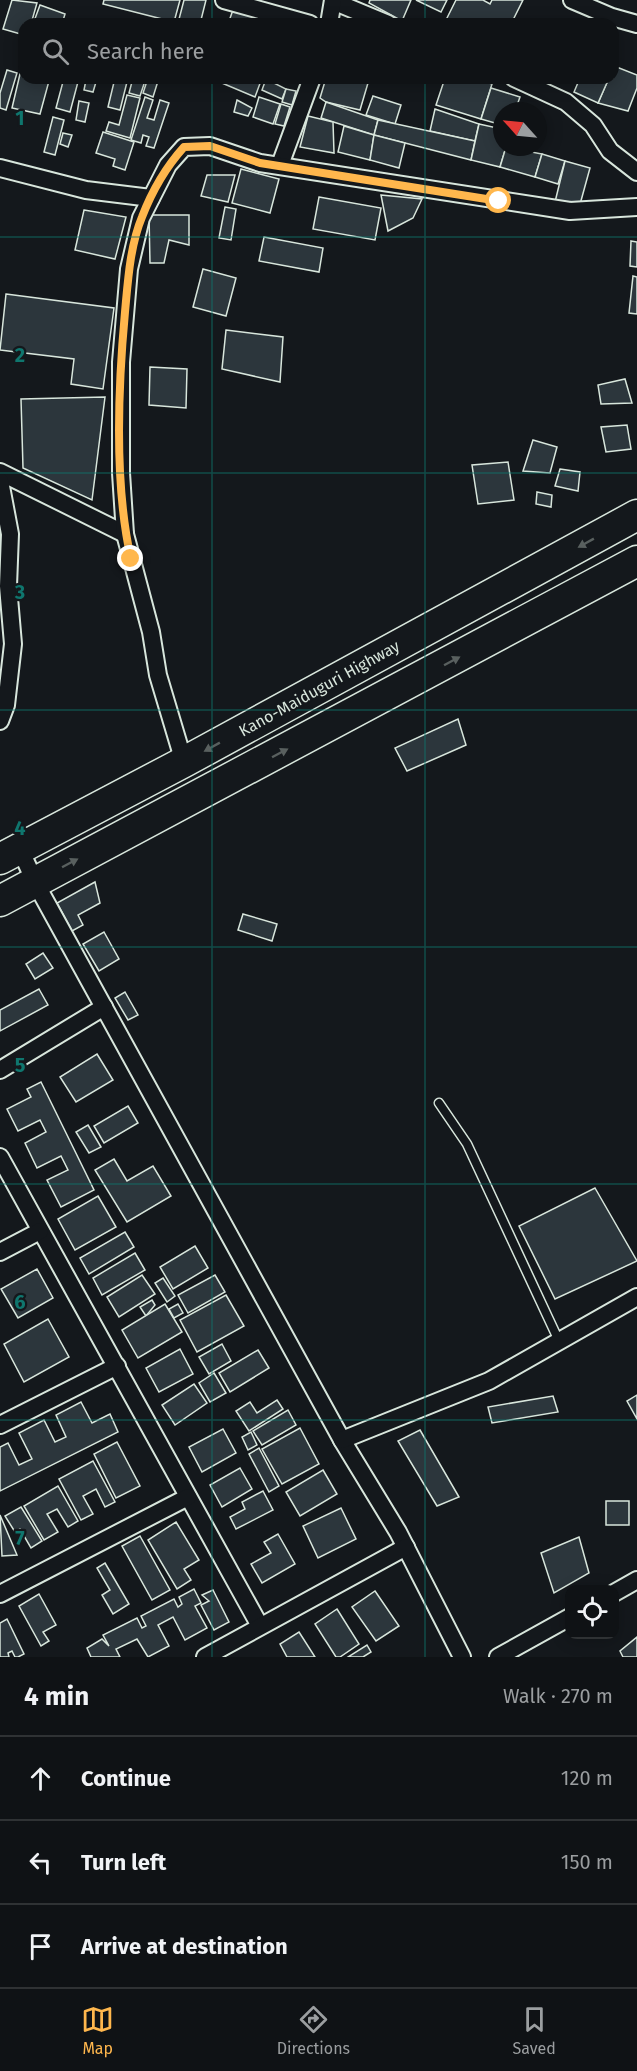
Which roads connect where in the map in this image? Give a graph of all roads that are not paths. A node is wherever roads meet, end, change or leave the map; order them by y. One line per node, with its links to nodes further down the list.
1 (224, 0): 4 (street)
2 (333, 0): 5 (street); 6 (street)
3 (572, 0): 7 (street)
4 (288, 18)
5 (329, 18)
6 (374, 18)
7 (616, 18)
8 (619, 19): 9 (street)
9 (637, 24)
10 (310, 84): 12 (street)
11 (526, 84): 14 (street)
12 (280, 165): 15 (street); 16 (street)
13 (0, 168): 15 (street)
14 (637, 172)
15 (151, 198): 20 (street)
16 (637, 207)
17 (0, 472): 20 (street)
18 (0, 481): 22 (street)
19 (637, 514): 23 (highway, Kano-Maiduguri Highway, one-way to 23)
20 (125, 534): 23 (street)
21 (637, 561): 25 (highway, one-way to 21)
22 (0, 721)
23 (184, 762): 24 (highway, Kano-Maiduguri Highway)
24 (10, 854): 25 (street)
25 (35, 882): 26 (highway); 27 (street)
26 (0, 901)
27 (104, 1007): 28 (street); 37 (street)
28 (0, 1070)
29 (439, 1103): 34 (lane)
30 (0, 1157): 31 (street)
31 (40, 1231): 32 (street); 35 (street)
32 (0, 1252)
33 (637, 1297): 34 (street)
34 (559, 1341): 37 (street)
35 (117, 1366): 36 (street); 38 (street)
36 (0, 1425)
37 (342, 1440): 39 (street)
38 (188, 1497): 42 (street); 44 (street)
39 (406, 1547): 44 (street); 46 (street)
40 (637, 1580): 41 (street)
41 (619, 1591)
42 (0, 1594)
43 (565, 1620): 47 (street)
44 (260, 1626): 45 (street)
45 (205, 1657)
46 (462, 1657)
47 (498, 1657)

